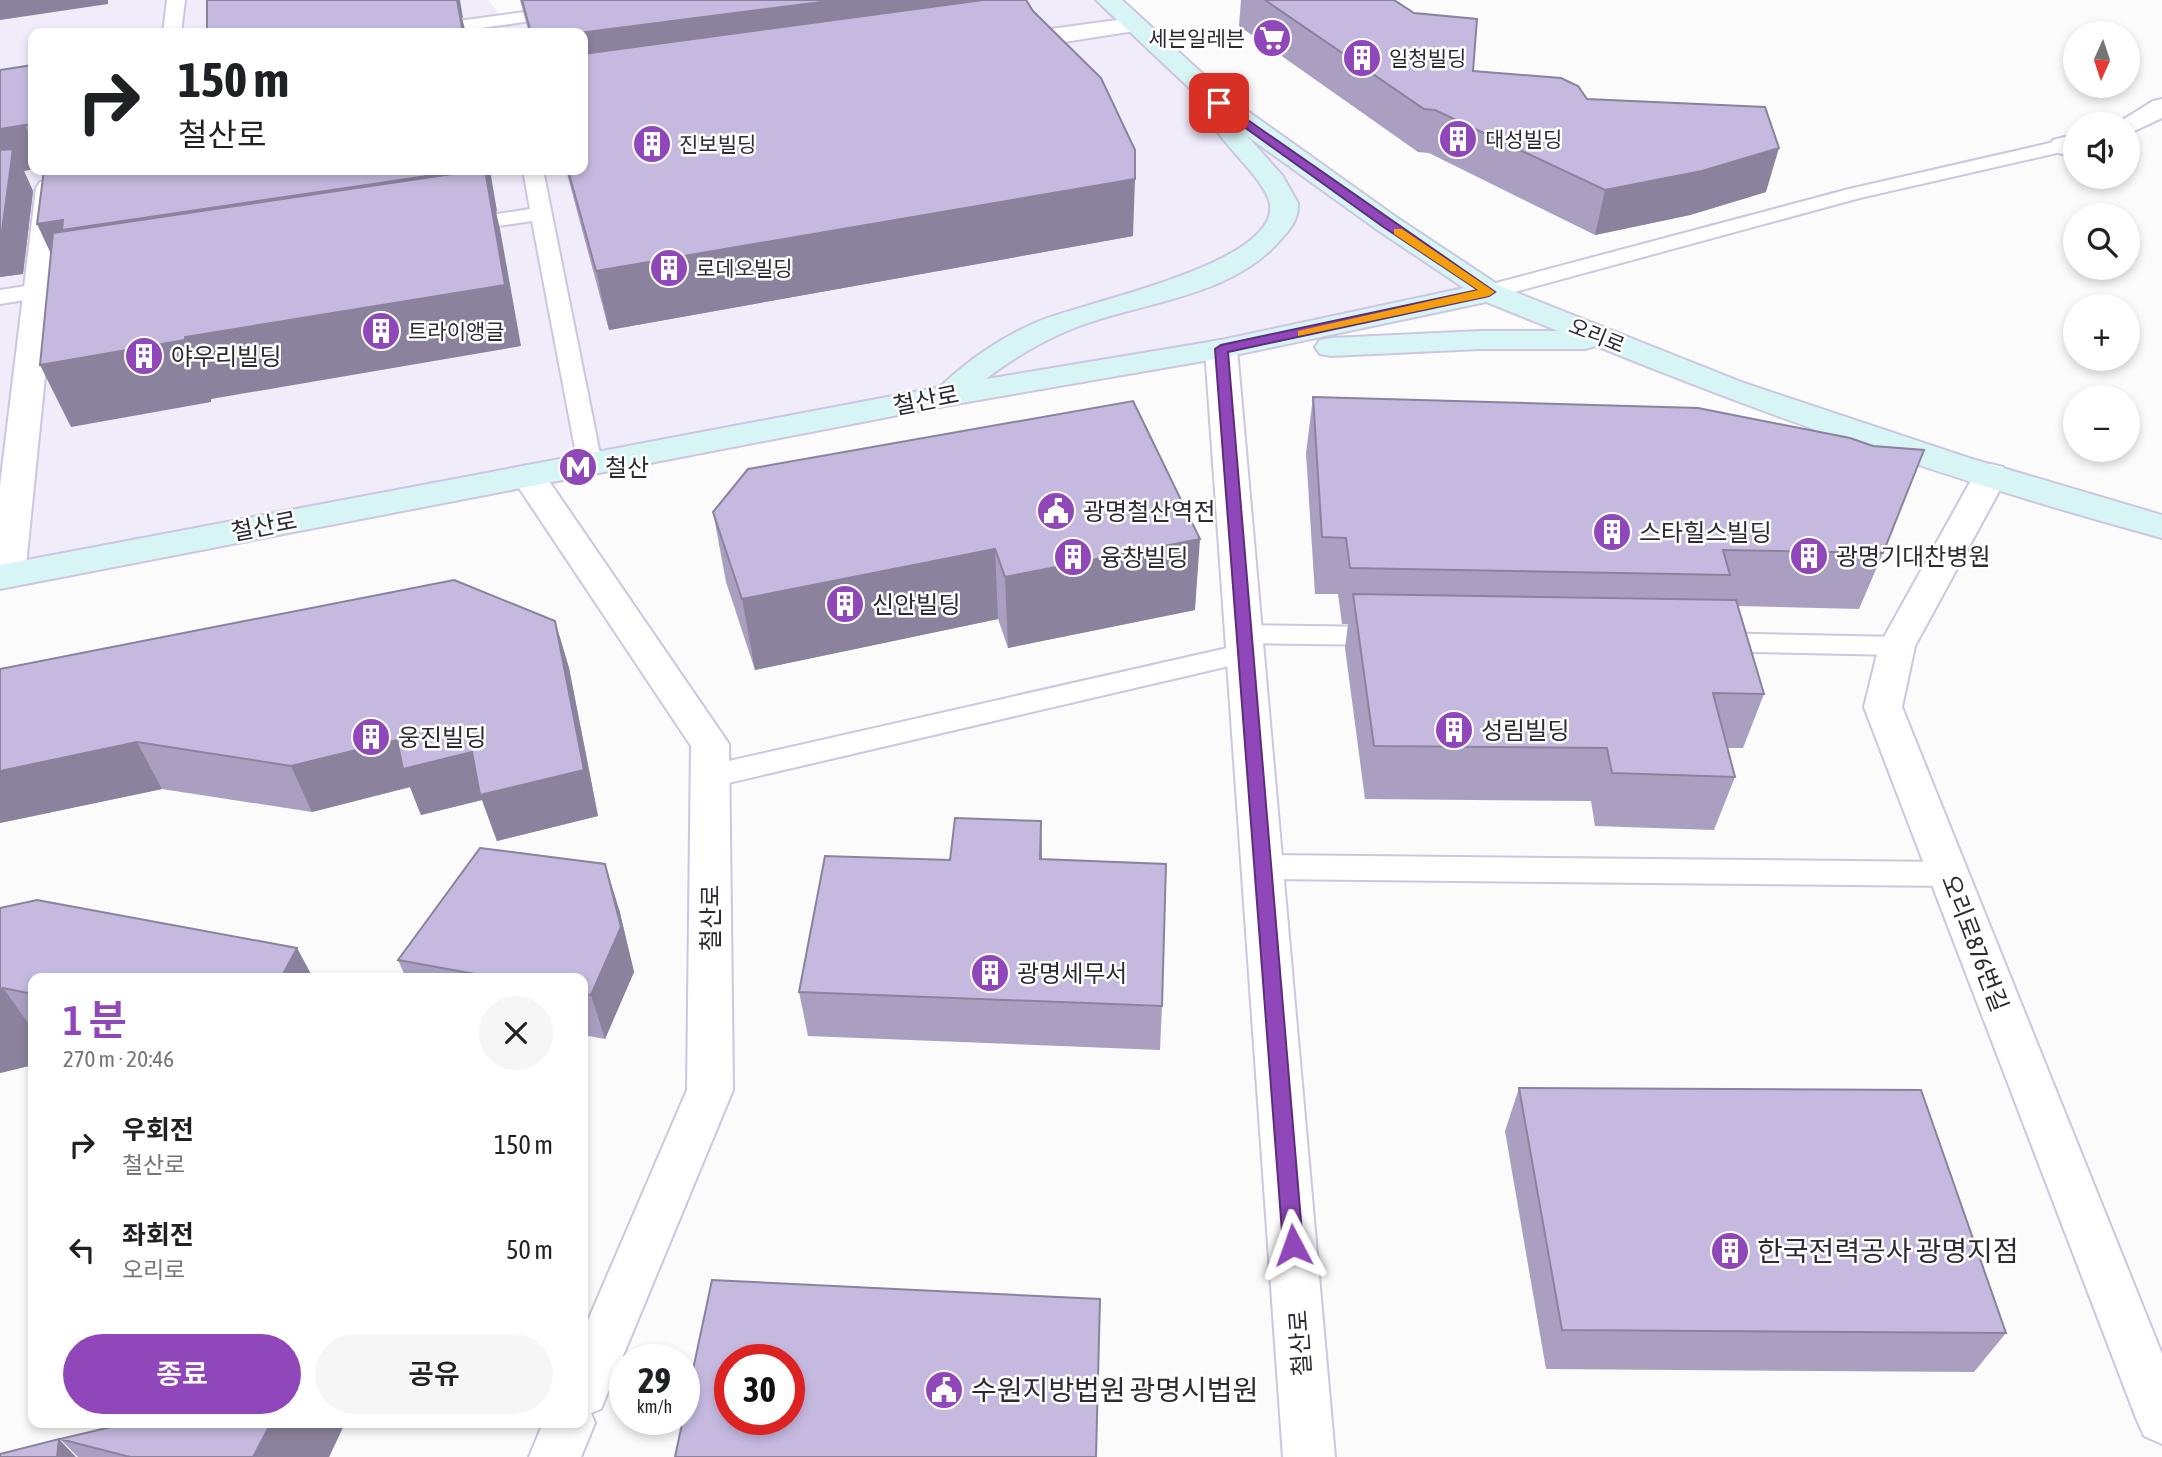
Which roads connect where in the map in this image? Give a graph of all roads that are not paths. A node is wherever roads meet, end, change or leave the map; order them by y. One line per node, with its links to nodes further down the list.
1 (176, 0): 7 (lane)
2 (495, 0): 6 (lane)
3 (1108, 0): 5 (main road, 오리로)
4 (586, 9): 6 (lane)
5 (1132, 25): 9 (street); 10 (main road, 오리로)
6 (505, 26): 8 (lane)
7 (173, 28)
8 (477, 28)
9 (981, 46)
10 (1219, 103): 20 (main road, 오리로); 24 (main road)
11 (2162, 107): 12 (street)
12 (2140, 119)
13 (2063, 145): 20 (lane)
14 (534, 175): 16 (lane)
15 (51, 177): 19 (street)
16 (542, 213): 17 (lane); 25 (lane)
17 (433, 230)
18 (79, 285): 19 (lane)
19 (39, 291): 21 (lane); 29 (street)
20 (1489, 292): 22 (main road, 오리로); 23 (main road, 철산로)
21 (0, 297)
22 (1616, 343): 23 (main road); 26 (main road, 오리로)
23 (1231, 347): 24 (main road, 철산로); 32 (street, 철산로)
24 (950, 395): 25 (main road, 철산로)
25 (590, 464): 27 (main road, 철산로)
26 (1991, 475): 28 (main road, 오리로); 33 (street, 오리로876번길)
27 (528, 476): 29 (main road, 철산로); 34 (street, 철산로)
28 (2162, 527)
29 (4, 576)
30 (1403, 636): 32 (lane)
31 (1690, 641): 33 (lane)
32 (1244, 643): 34 (lane); 35 (street, 철산로)
33 (1897, 646): 36 (street, 오리로876번길)
34 (711, 776): 37 (street, 철산로)
35 (1262, 867): 36 (lane); 41 (street, 철산로)
36 (1948, 874): 38 (street, 오리로876번길)
37 (588, 1379)
38 (2162, 1418)
39 (567, 1428): 40 (street)
40 (555, 1457)
41 (1309, 1457)

